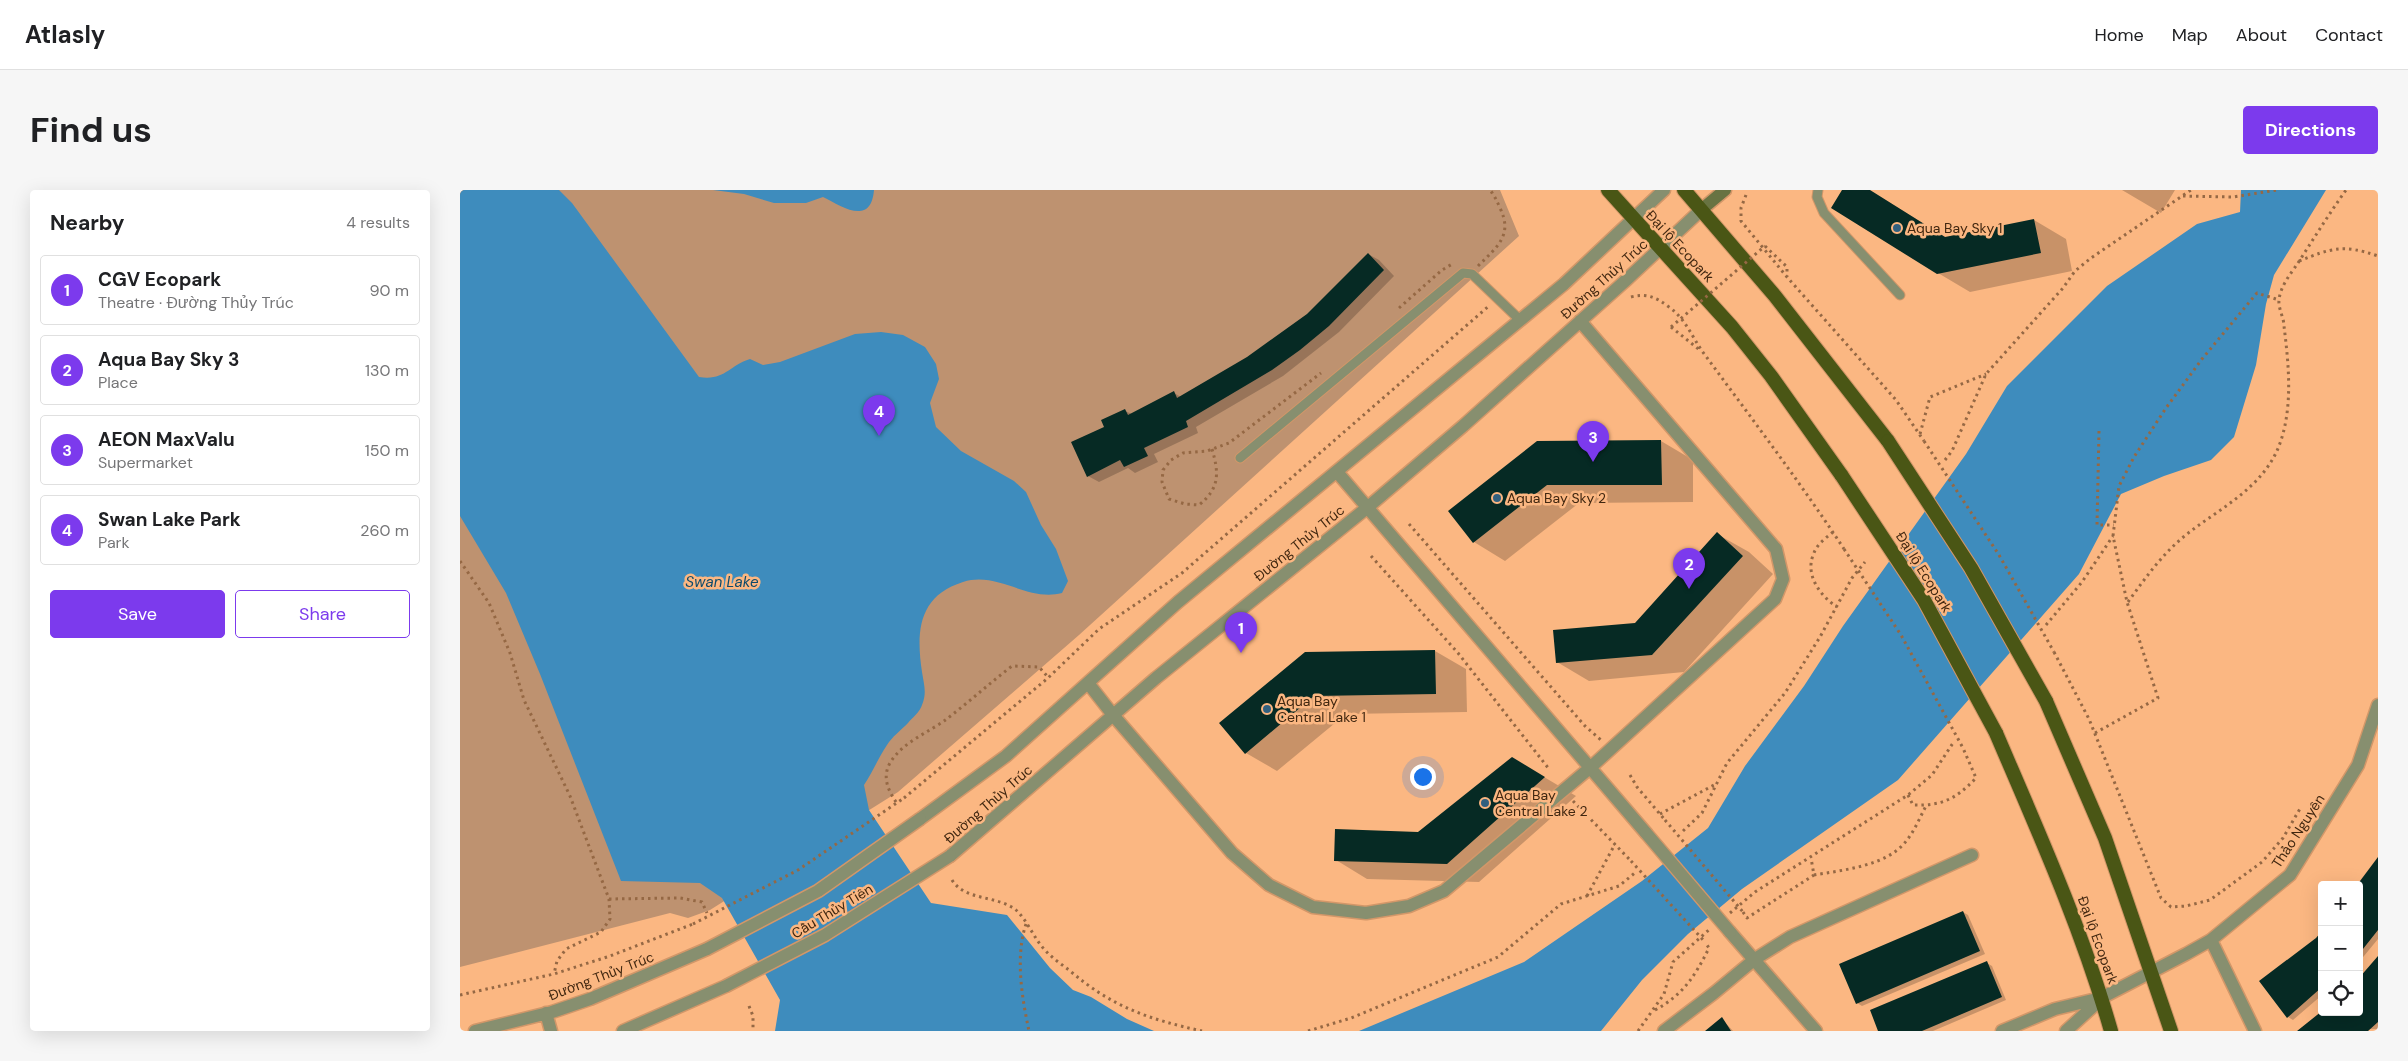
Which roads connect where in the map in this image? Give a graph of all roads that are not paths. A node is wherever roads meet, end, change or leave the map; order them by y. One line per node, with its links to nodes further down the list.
1 (1608, 190): 7 (highway, Đại lộ Ecopark)
2 (1664, 190): 7 (street, Đường Thủy Trúc)
3 (1684, 190): 6 (highway)
4 (1725, 190): 6 (main road)
5 (1818, 190): 9 (lane)
6 (1701, 210): 8 (street, Đường Thủy Trúc); 25 (highway, bridge)
7 (1633, 219): 8 (highway, Đại lộ Ecopark); 10 (street, Đường Thủy Trúc)
8 (1660, 247): 11 (street, Đường Thủy Trúc); 26 (highway, Đại lộ Ecopark, bridge)
9 (1900, 295)
10 (1520, 320): 12 (lane); 13 (street, Đường Thủy Trúc)
11 (1580, 321): 14 (street, Đường Thủy Trúc); 18 (street)
12 (1240, 458)
13 (1337, 472): 14 (street); 15 (street, Đường Thủy Trúc)
14 (1368, 506): 17 (street, Đường Thủy Trúc); 18 (street)
15 (1088, 683): 17 (street); 19 (street, Đường Thủy Trúc)
16 (2378, 705): 22 (street, Thảo Nguyên)
17 (1113, 715): 18 (street); 21 (street, Đường Thủy Trúc)
18 (1591, 767): 24 (street, bridge)
19 (920, 818): 23 (street, Cầu Thủy Tiên, bridge)
20 (1972, 855): 24 (street)
21 (950, 856): 30 (street, Cầu Thủy Tiên, bridge)
22 (2211, 940): 25 (street, Thảo Nguyên); 37 (street)
23 (707, 949): 27 (street, Đường Thủy Trúc)
24 (1755, 959): 31 (street); 32 (street)
25 (2152, 972): 26 (street, Thảo Nguyên); 36 (highway)
26 (2102, 998): 33 (street); 34 (street); 35 (highway, Đại lộ Ecopark)
27 (546, 1013): 28 (street, Đường Thủy Trúc); 29 (street)
28 (475, 1031)
29 (551, 1031)
30 (623, 1031)
31 (1664, 1031)
32 (1816, 1031)
33 (2002, 1031)
34 (2066, 1031)
35 (2111, 1031)
36 (2171, 1031)
37 (2255, 1031)

